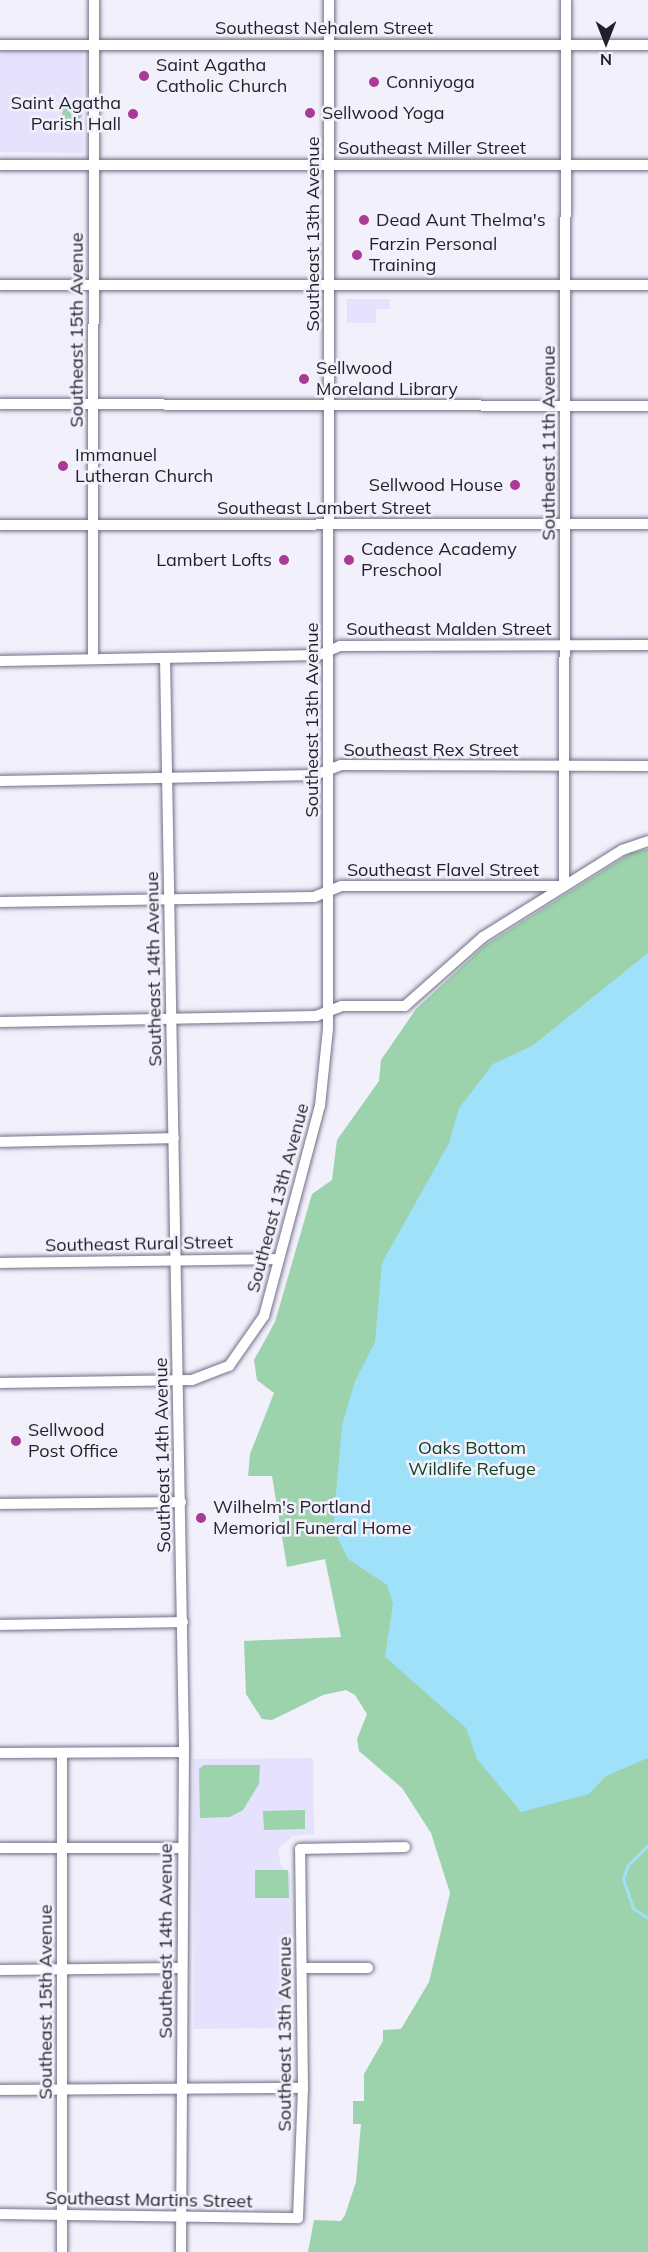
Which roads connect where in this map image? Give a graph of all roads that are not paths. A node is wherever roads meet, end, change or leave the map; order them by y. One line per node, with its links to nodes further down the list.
1 (94, 0): 4 (street, Southeast 15th Avenue)
2 (329, 0): 6 (street, Southeast 13th Avenue)
3 (566, 0): 7 (street, Southeast 11th Avenue)
4 (94, 44): 5 (street, Southeast Nehalem Street); 6 (street, Southeast Nehalem Street); 11 (street, Southeast 15th Avenue)
5 (0, 45)
6 (329, 45): 7 (street, Southeast Nehalem Street); 9 (street, Southeast 13th Avenue)
7 (566, 45): 8 (street, Southeast Nehalem Street); 12 (street, Southeast 11th Avenue)
8 (648, 45)
9 (329, 164): 11 (street, Southeast Miller Street); 12 (street, Southeast Miller Street); 14 (street, Southeast 13th Avenue)
10 (0, 165): 11 (street, Southeast Miller Street)
11 (94, 165): 16 (street, Southeast 15th Avenue)
12 (567, 165): 13 (street, Southeast Miller Street); 17 (street, Southeast 11th Avenue)
13 (648, 165)
14 (329, 284): 16 (street); 17 (street); 21 (street, Southeast 13th Avenue)
15 (0, 285): 16 (street)
16 (94, 285): 20 (street, Southeast 15th Avenue)
17 (565, 285): 18 (street); 22 (street, Southeast 11th Avenue)
18 (648, 285)
19 (0, 404): 20 (street)
20 (94, 405): 21 (street); 27 (street, Southeast 15th Avenue)
21 (329, 405): 22 (street); 28 (street, Southeast 13th Avenue)
22 (566, 406): 23 (street); 24 (street, Southeast 11th Avenue)
23 (648, 406)
24 (565, 524): 25 (street, Southeast Lambert Street); 28 (street, Southeast Lambert Street); 29 (street, Southeast 11th Avenue)
25 (648, 524)
26 (0, 525): 27 (street, Southeast Lambert Street)
27 (93, 525): 28 (street, Southeast Lambert Street); 33 (street, Southeast 15th Avenue)
28 (329, 525): 31 (street, Southeast 13th Avenue)
29 (566, 645): 30 (street, Southeast Malden Street); 31 (street, Southeast Malden Street); 35 (street, Southeast 11th Avenue)
30 (648, 645)
31 (328, 651): 32 (street, Southeast Malden Street); 37 (street, Southeast 13th Avenue)
32 (165, 658): 33 (street, Southeast Malden Street); 38 (street, Southeast 14th Avenue)
33 (93, 659): 34 (street, Southeast Malden Street)
34 (0, 661)
35 (565, 766): 36 (street, Southeast Rex Street); 37 (street, Southeast Rex Street); 41 (street, Southeast 11th Avenue)
36 (648, 766)
37 (329, 770): 38 (street, Southeast Rex Street); 42 (street, Southeast 13th Avenue)
38 (170, 779): 39 (street, Southeast Rex Street); 43 (street, Southeast 14th Avenue)
39 (0, 781)
40 (648, 842): 41 (street)
41 (564, 886): 42 (street, Southeast Flavel Street); 45 (street)
42 (328, 891): 43 (street, Southeast Flavel Street); 45 (street, Southeast 13th Avenue)
43 (169, 899): 44 (street, Southeast Flavel Street); 46 (street, Southeast 14th Avenue)
44 (0, 902)
45 (328, 1011): 46 (street); 50 (street, Southeast 13th Avenue)
46 (171, 1019): 47 (street); 48 (street, Southeast 14th Avenue)
47 (0, 1022)
48 (174, 1138): 49 (street); 51 (street, Southeast 14th Avenue)
49 (0, 1142)
50 (279, 1259): 51 (street, Southeast Rural Street); 53 (street, Southeast 13th Avenue)
51 (176, 1260): 52 (street, Southeast Rural Street); 53 (street, Southeast 14th Avenue)
52 (0, 1263)
53 (178, 1380): 54 (street, Southeast 13th Avenue); 55 (street, Southeast 14th Avenue)
54 (0, 1383)
55 (181, 1502): 56 (street); 57 (street, Southeast 14th Avenue)
56 (0, 1504)
57 (183, 1622): 58 (street); 59 (street, Southeast 14th Avenue)
58 (0, 1625)
59 (182, 1752): 61 (street); 65 (street, Southeast 14th Avenue)
60 (0, 1753): 61 (street)
61 (62, 1753): 64 (street, Southeast 15th Avenue)
62 (405, 1847): 67 (street, Southeast 13th Avenue)
63 (0, 1848): 64 (street)
64 (62, 1848): 65 (street); 69 (street, Southeast 15th Avenue)
65 (182, 1848): 66 (street, Southeast 14th Avenue)
66 (182, 1968): 69 (street); 72 (street, Southeast 14th Avenue)
67 (302, 1968): 68 (street); 71 (street, Southeast 13th Avenue)
68 (368, 1968)
69 (63, 1969): 70 (street); 74 (street, Southeast 15th Avenue)
70 (0, 1970)
71 (303, 2088): 72 (street); 78 (street, Southeast 13th Avenue)
72 (182, 2089): 74 (street); 77 (street, Southeast 14th Avenue)
73 (0, 2090): 74 (street)
74 (63, 2090): 76 (street, Southeast 15th Avenue)
75 (0, 2214): 76 (street, Southeast Martins Street)
76 (62, 2214): 77 (street, Southeast Martins Street); 79 (street, Southeast 15th Avenue)
77 (181, 2217): 78 (street, Southeast Martins Street); 80 (street, Southeast 14th Avenue)
78 (298, 2218)
79 (62, 2252)
80 (181, 2252)

